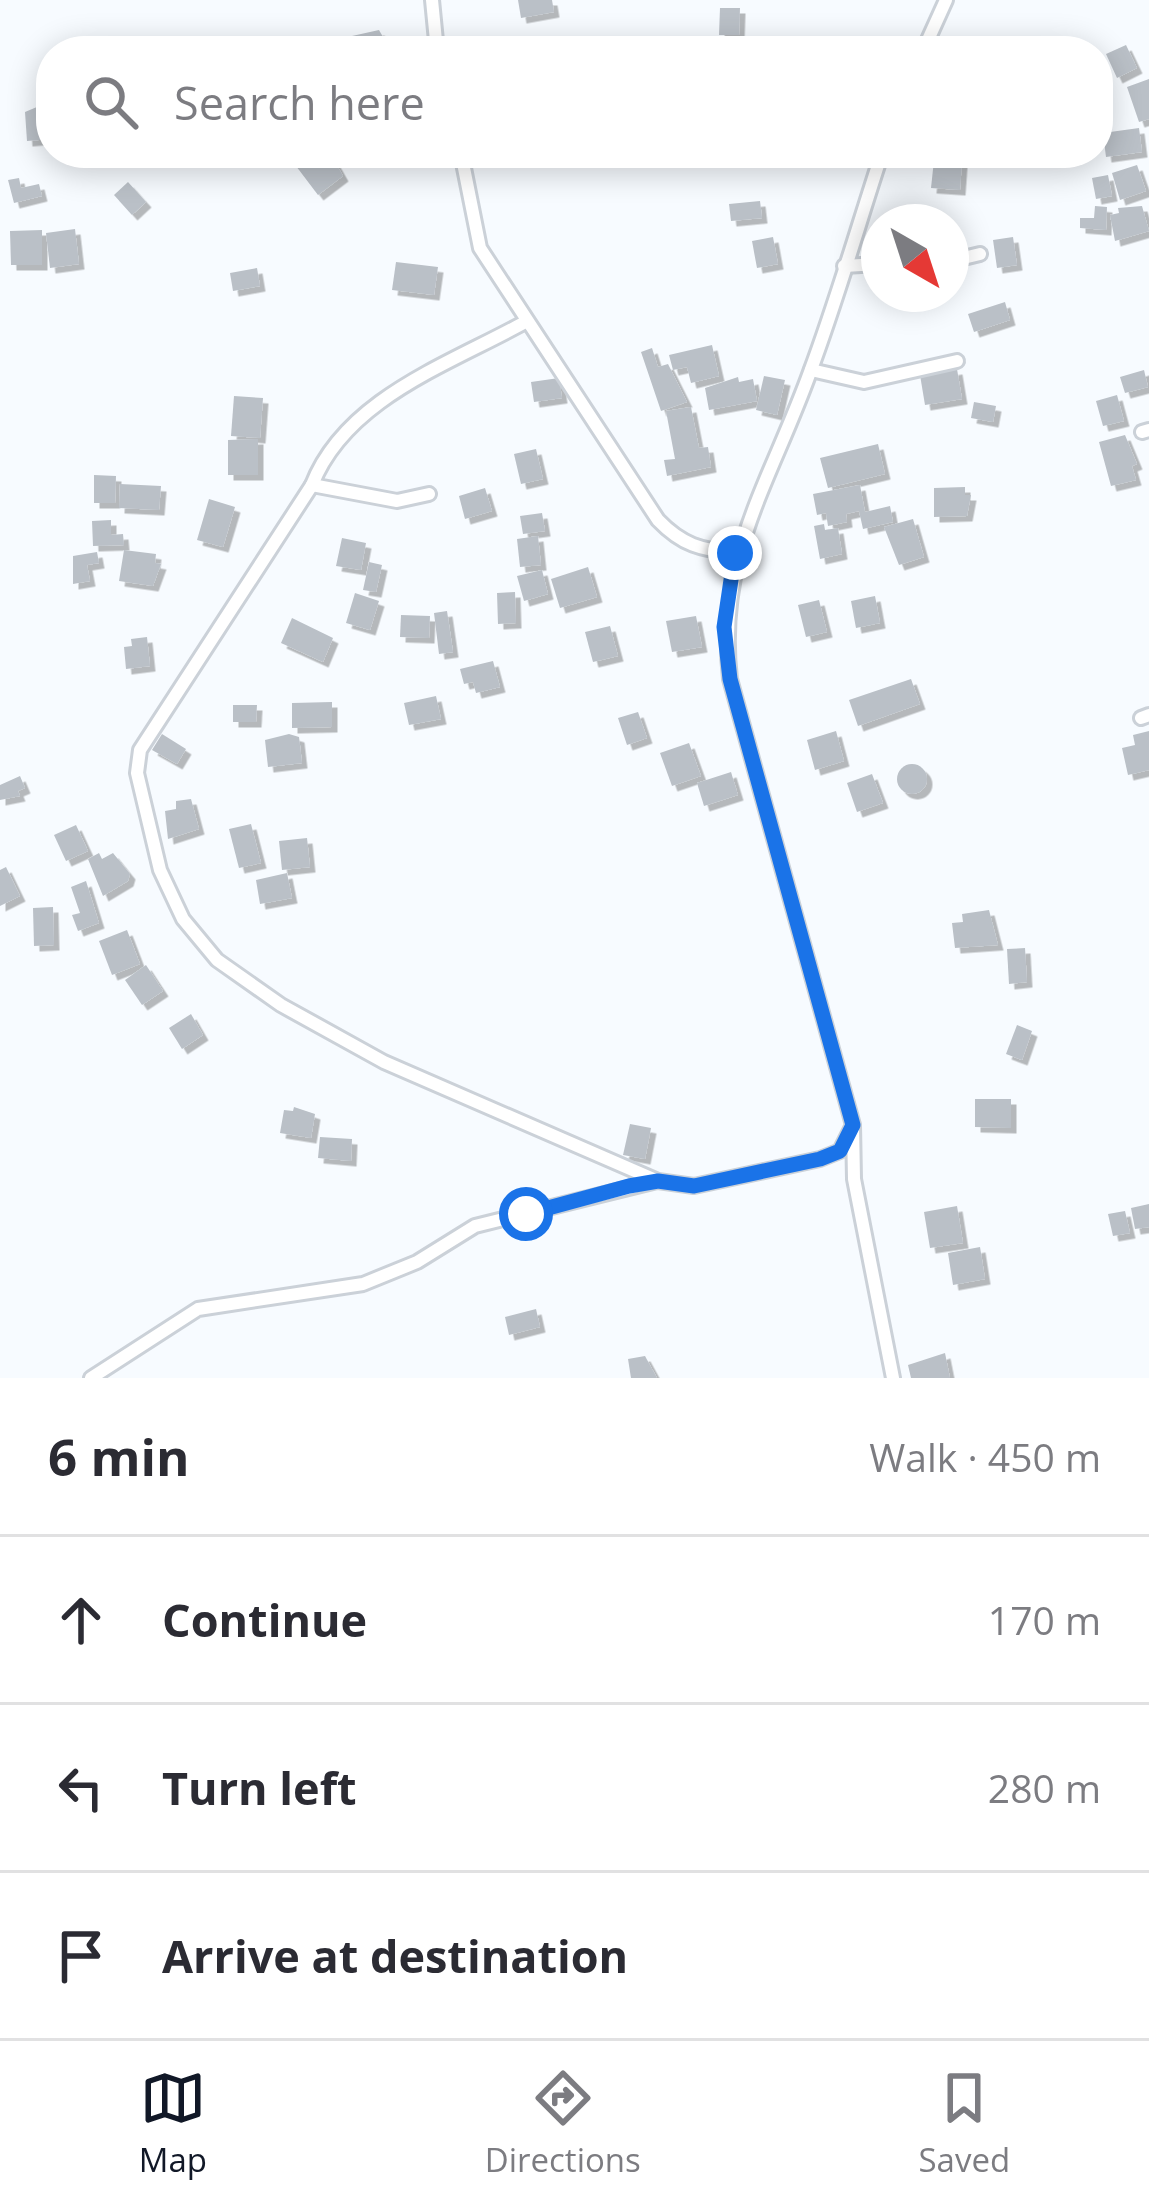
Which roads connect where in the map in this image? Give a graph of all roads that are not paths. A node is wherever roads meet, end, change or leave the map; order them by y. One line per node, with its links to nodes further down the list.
1 (432, 0): 3 (street)
2 (946, 0): 4 (street)
3 (436, 36)
4 (930, 36)
5 (464, 168): 11 (street)
6 (877, 168): 10 (street)
7 (980, 254): 8 (street)
8 (969, 257)
9 (861, 265): 10 (street)
10 (844, 266): 13 (street)
11 (526, 321): 14 (street); 16 (street)
12 (957, 361): 13 (street)
13 (812, 370): 16 (street)
14 (312, 485): 15 (street); 20 (street)
15 (429, 494)
16 (735, 553): 17 (street)
17 (853, 1125): 18 (street); 19 (street)
18 (820, 1159): 19 (street); 20 (street)
19 (854, 1179): 22 (street)
20 (658, 1181): 21 (street)
21 (92, 1378)
22 (893, 1378)

